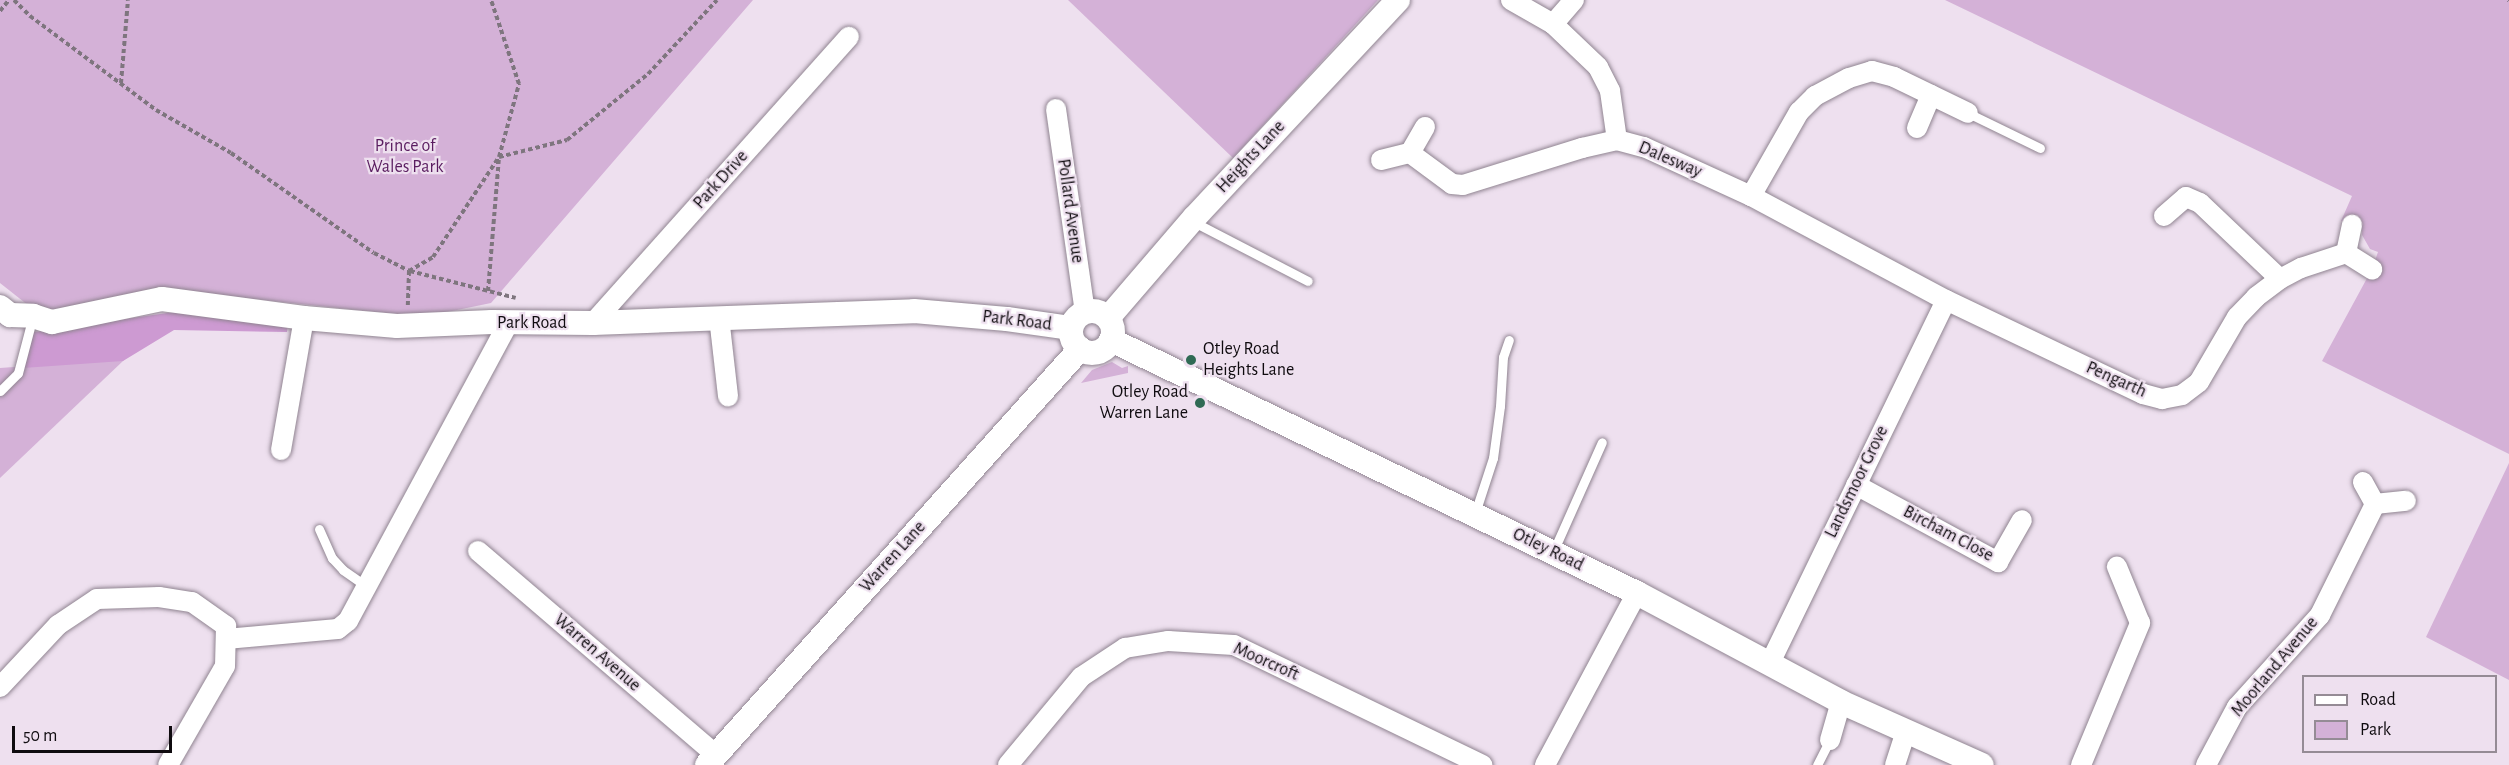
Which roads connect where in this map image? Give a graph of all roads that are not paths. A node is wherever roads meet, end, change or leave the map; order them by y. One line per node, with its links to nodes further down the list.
1 (1398, 0): 17 (street, Heights Lane)
2 (1511, 0): 4 (street)
3 (1574, 0): 4 (street)
4 (1553, 24): 11 (street)
5 (849, 37): 29 (street, Park Drive)
6 (1931, 95): 8 (street); 10 (street); 15 (street)
7 (1056, 109): 30 (street, Pollard Avenue)
8 (1968, 113): 12 (lane)
9 (1425, 127): 13 (street)
10 (1917, 128)
11 (1617, 140): 13 (street, Dalesway); 15 (street, Dalesway)
12 (2040, 148)
13 (1410, 153): 14 (street)
14 (1381, 160)
15 (1751, 196): 23 (street, Dalesway)
16 (2164, 216): 21 (street)
17 (1191, 221): 22 (lane); 30 (street, Heights Lane)
18 (2352, 225): 19 (street)
19 (2346, 253): 20 (street); 21 (street, Pengarth)
20 (2372, 269)
21 (2280, 279): 23 (street, Pengarth)
22 (1308, 281)
23 (1946, 300): 37 (street, Landsmoor Grove)
24 (0, 307): 25 (street, Park Road)
25 (33, 316): 27 (street, Park Road); 32 (lane)
26 (718, 316): 29 (street, Park Road); 30 (street, Park Road); 33 (street)
27 (304, 318): 28 (street, Park Road); 35 (street)
28 (509, 322): 29 (street, Park Road); 46 (street)
29 (593, 323)
30 (1091, 330): 40 (street, Otley Road); 54 (street, Warren Lane)
31 (1509, 340): 40 (lane)
32 (0, 391)
33 (728, 396)
34 (1602, 442): 44 (lane)
35 (281, 450)
36 (2362, 482): 39 (street)
37 (1856, 485): 41 (street, Bircham Close); 49 (street, Landsmoor Grove)
38 (2406, 501): 39 (street)
39 (2375, 504): 63 (street, Moorland Avenue)
40 (1475, 513): 44 (street, Otley Road)
41 (2022, 520)
42 (320, 529): 46 (lane)
43 (478, 551): 54 (street, Warren Avenue)
44 (1552, 554): 47 (street, Otley Road)
45 (2117, 567): 62 (street)
46 (366, 586): 48 (street)
47 (1638, 593): 49 (street, Otley Road); 58 (street)
48 (226, 639): 50 (street); 56 (street)
49 (1770, 663): 51 (street, Otley Road)
50 (0, 687)
51 (1841, 702): 52 (street, Otley Road); 53 (street)
52 (1906, 731): 60 (street); 61 (street, Otley Road)
53 (1830, 740): 59 (lane)
54 (712, 760)
55 (1019, 761): 57 (street, Moorcroft)
56 (168, 765)
57 (1482, 765)
58 (1545, 765)
59 (1817, 765)
60 (1895, 765)
61 (1982, 765)
62 (2081, 765)
63 (2206, 765)

